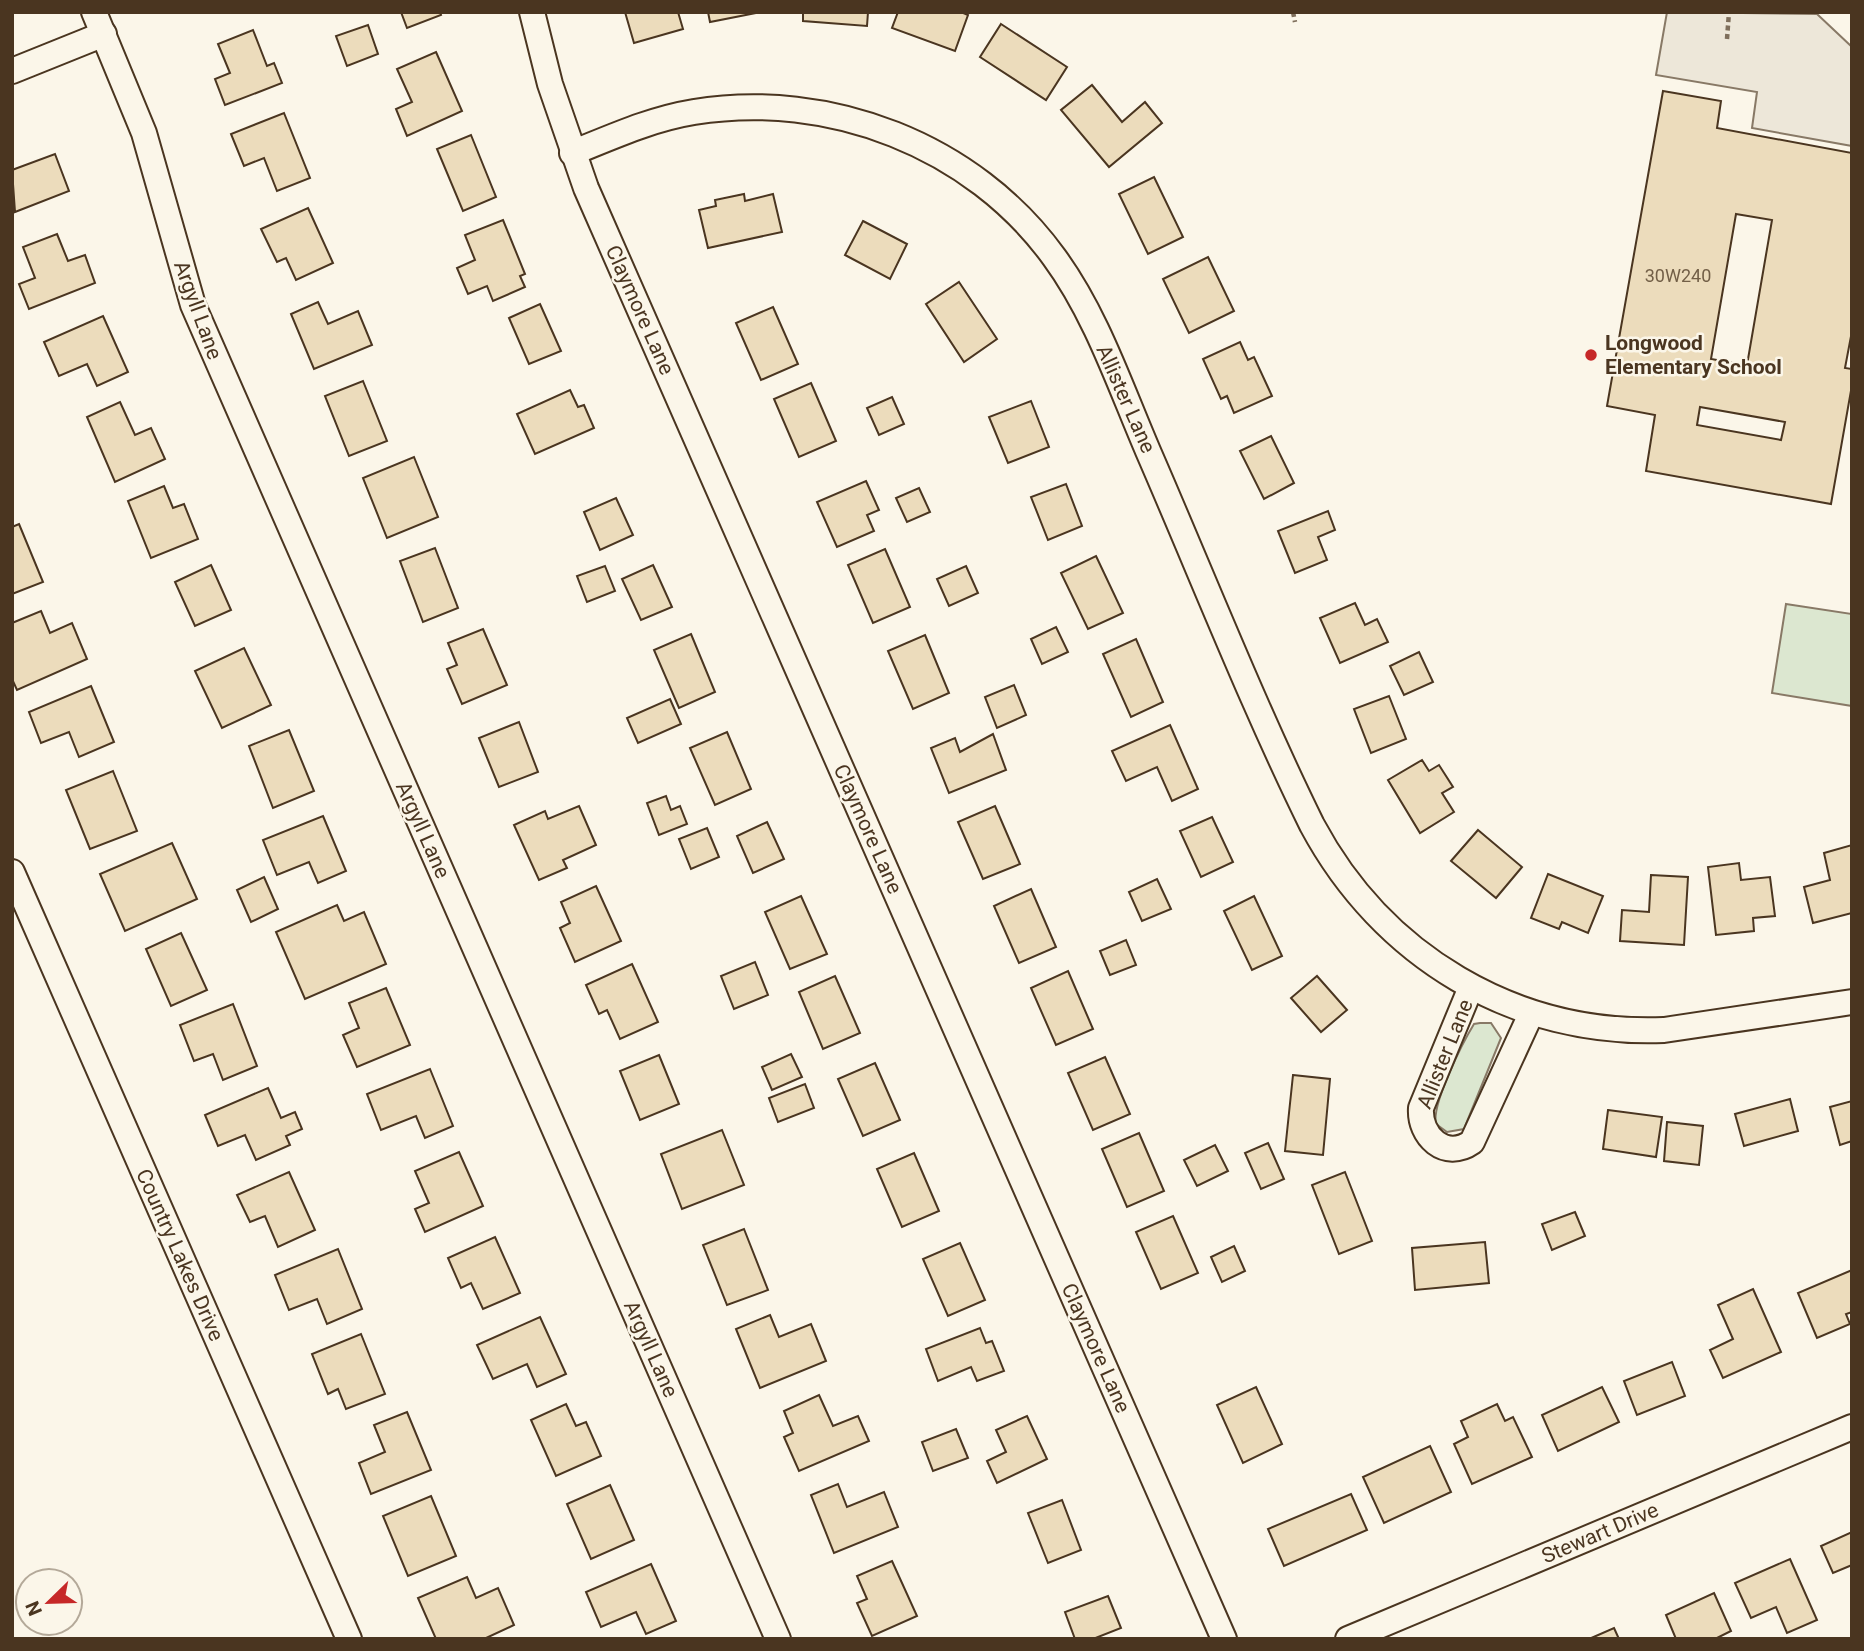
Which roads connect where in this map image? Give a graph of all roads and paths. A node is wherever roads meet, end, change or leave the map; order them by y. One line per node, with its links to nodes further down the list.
1 (532, 12): 8 (street, Claymore Lane)
2 (1293, 12): 4 (path)
3 (1729, 12): 6 (path)
4 (1294, 22)
5 (99, 23): 7 (street); 15 (street, Argyll Lane)
6 (1727, 39)
7 (12, 71)
8 (572, 153): 10 (street, Allister Lane); 16 (street, Claymore Lane)
9 (12, 872): 14 (street, Country Lakes Drive)
10 (1471, 987): 12 (street, Allister Lane); 12 (street, Allister Lane)
11 (1852, 1002): 12 (street, Allister Lane)
12 (1531, 1014)
13 (1852, 1427): 17 (street, Stewart Drive)
14 (349, 1639)
15 (778, 1639)
16 (1224, 1639)
17 (1348, 1639)

